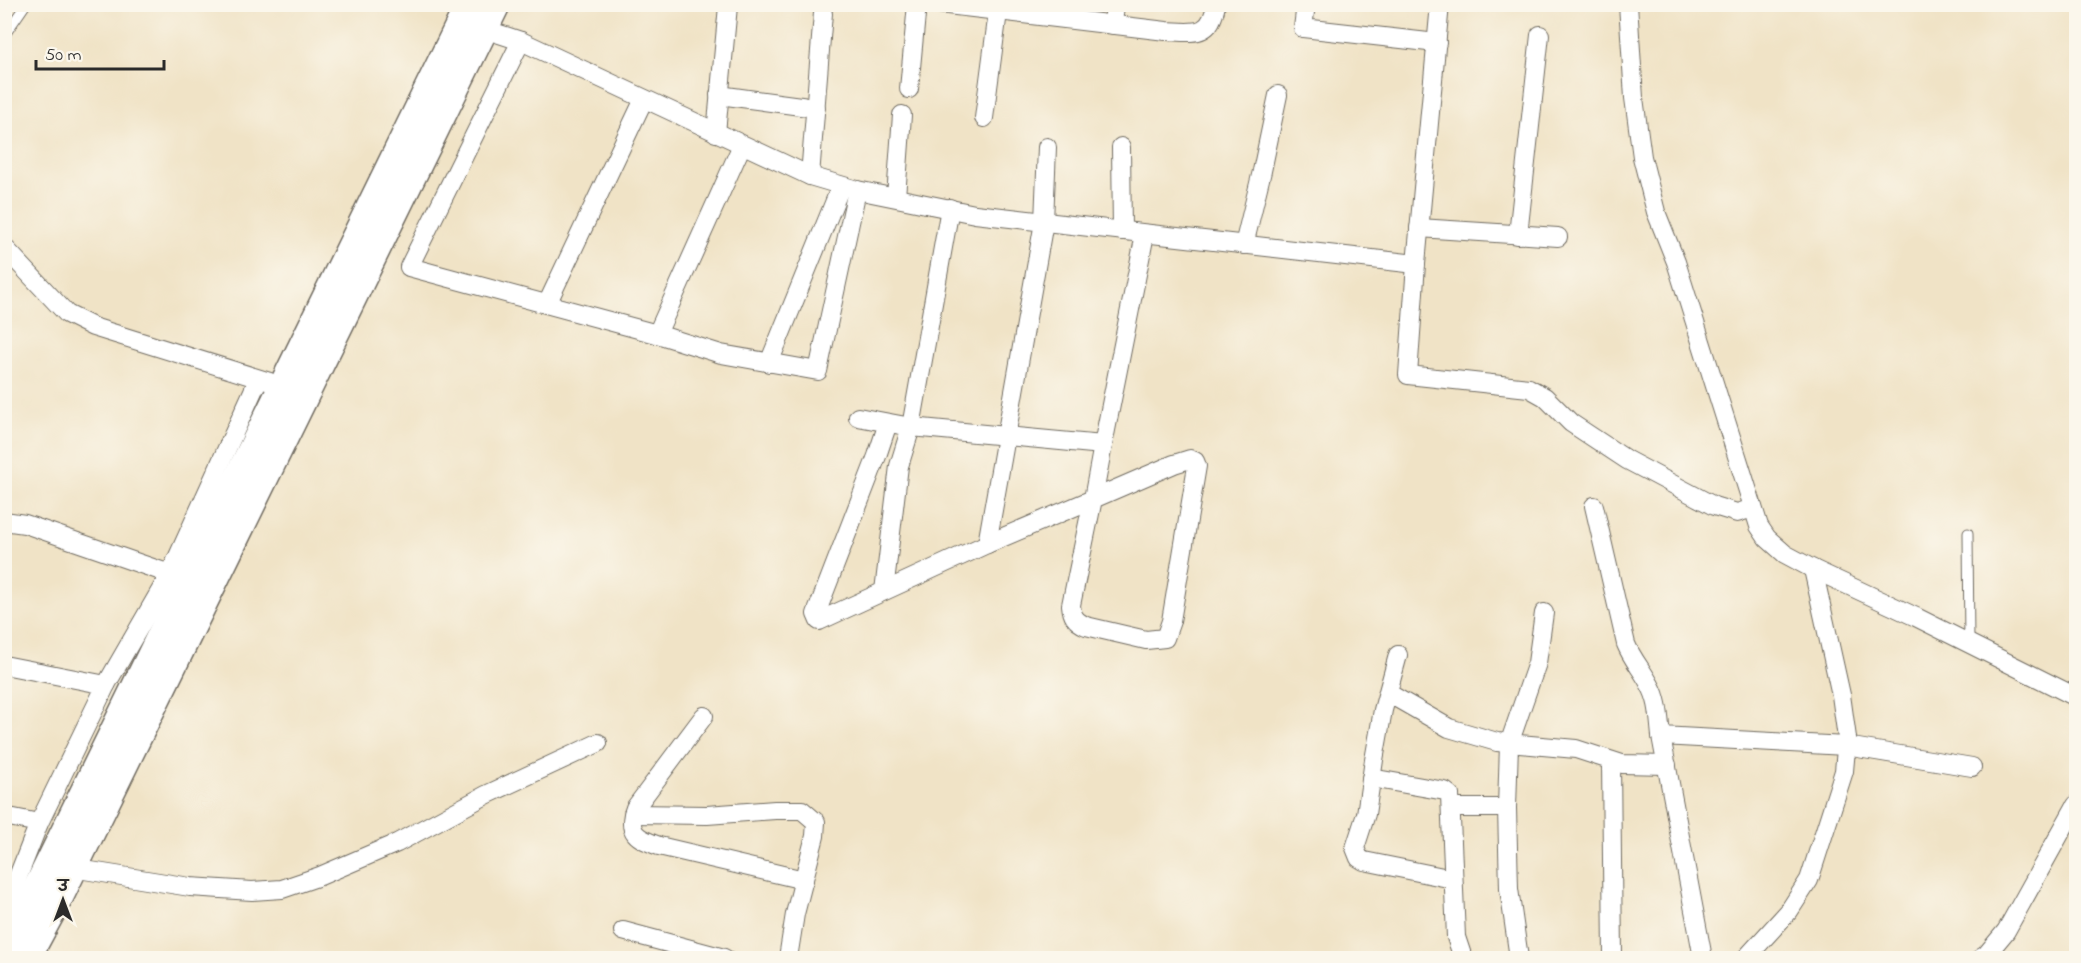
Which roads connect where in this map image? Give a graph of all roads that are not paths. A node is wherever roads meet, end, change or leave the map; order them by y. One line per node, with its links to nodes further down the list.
1 (26, 4): 16 (lane)
2 (917, 4): 19 (street)
3 (939, 4): 11 (street)
4 (1115, 4): 14 (street)
5 (1216, 4): 14 (street)
6 (1306, 4): 18 (street)
7 (1440, 4): 18 (street)
8 (1628, 4): 54 (street)
9 (728, 6): 20 (street)
10 (1018, 9): 11 (street); 14 (street)
11 (998, 12): 25 (street)
12 (483, 13): 17 (street); 46 (main road)
13 (823, 13): 23 (street)
14 (1113, 25)
15 (1540, 35): 38 (street)
16 (4, 36)
17 (521, 41): 22 (street); 43 (street)
18 (1437, 43): 35 (street)
19 (909, 89)
20 (719, 94): 23 (street); 26 (street)
21 (1278, 95): 40 (street)
22 (644, 99): 26 (street); 43 (street)
23 (816, 108): 30 (street)
24 (902, 115): 32 (street)
25 (984, 118)
26 (716, 133): 27 (street)
27 (742, 146): 30 (street); 44 (street)
28 (1047, 147): 34 (street)
29 (1121, 147): 36 (street)
30 (810, 176): 31 (street)
31 (849, 188): 32 (street); 45 (street); 45 (street)
32 (896, 197): 33 (street)
33 (950, 208): 34 (street); 49 (street)
34 (1044, 222): 36 (street); 50 (street)
35 (1419, 228): 38 (street); 42 (street)
36 (1122, 231): 37 (street)
37 (1145, 234): 40 (street); 51 (street)
38 (1518, 235): 39 (street)
39 (1558, 237)
40 (1244, 245): 42 (street)
41 (4, 247): 46 (street)
42 (1416, 264): 54 (street)
43 (547, 304): 44 (street)
44 (657, 334): 45 (street)
45 (769, 363)
46 (283, 385): 59 (street); 83 (main road); 86 (main road)
47 (858, 417): 48 (street)
48 (888, 423): 49 (street); 60 (street)
49 (911, 427): 50 (street); 60 (street)
50 (1006, 436): 51 (street); 57 (street)
51 (1103, 445): 52 (street)
52 (1093, 499): 52 (street); 57 (street)
53 (1594, 506): 69 (street)
54 (1754, 508): 58 (street)
55 (4, 521): 59 (street)
56 (1968, 533): 62 (lane)
57 (987, 544): 60 (street)
58 (1813, 569): 62 (street); 72 (street)
59 (170, 574): 65 (street)
60 (884, 591)
61 (1544, 613): 71 (street)
62 (1969, 644): 67 (street)
63 (1398, 656): 66 (street)
64 (4, 665): 65 (street)
65 (106, 685): 82 (street)
66 (1388, 693): 71 (street); 76 (street)
67 (2076, 697)
68 (704, 716): 80 (street)
69 (1661, 736): 72 (street); 74 (street)
70 (598, 743): 83 (street)
71 (1509, 744): 73 (street); 79 (street)
72 (1846, 746): 75 (street); 96 (street)
73 (1611, 761): 74 (street); 94 (street)
74 (1667, 765): 95 (street)
75 (1972, 767)
76 (1371, 778): 78 (street); 84 (street)
77 (2076, 805): 97 (street)
78 (1451, 808): 79 (street); 84 (street)
79 (1508, 808): 93 (street)
80 (633, 814): 85 (street); 85 (street)
81 (4, 816): 82 (street)
82 (39, 823): 86 (street)
83 (72, 868): 89 (main road)
84 (1453, 879): 92 (street)
85 (804, 880): 91 (street)
86 (10, 917): 88 (main road)
87 (624, 930): 90 (street)
88 (4, 950)
89 (27, 958)
90 (724, 958)
91 (788, 958)
92 (1463, 958)
93 (1519, 958)
94 (1613, 958)
95 (1704, 958)
96 (1746, 958)
97 (1981, 958)

